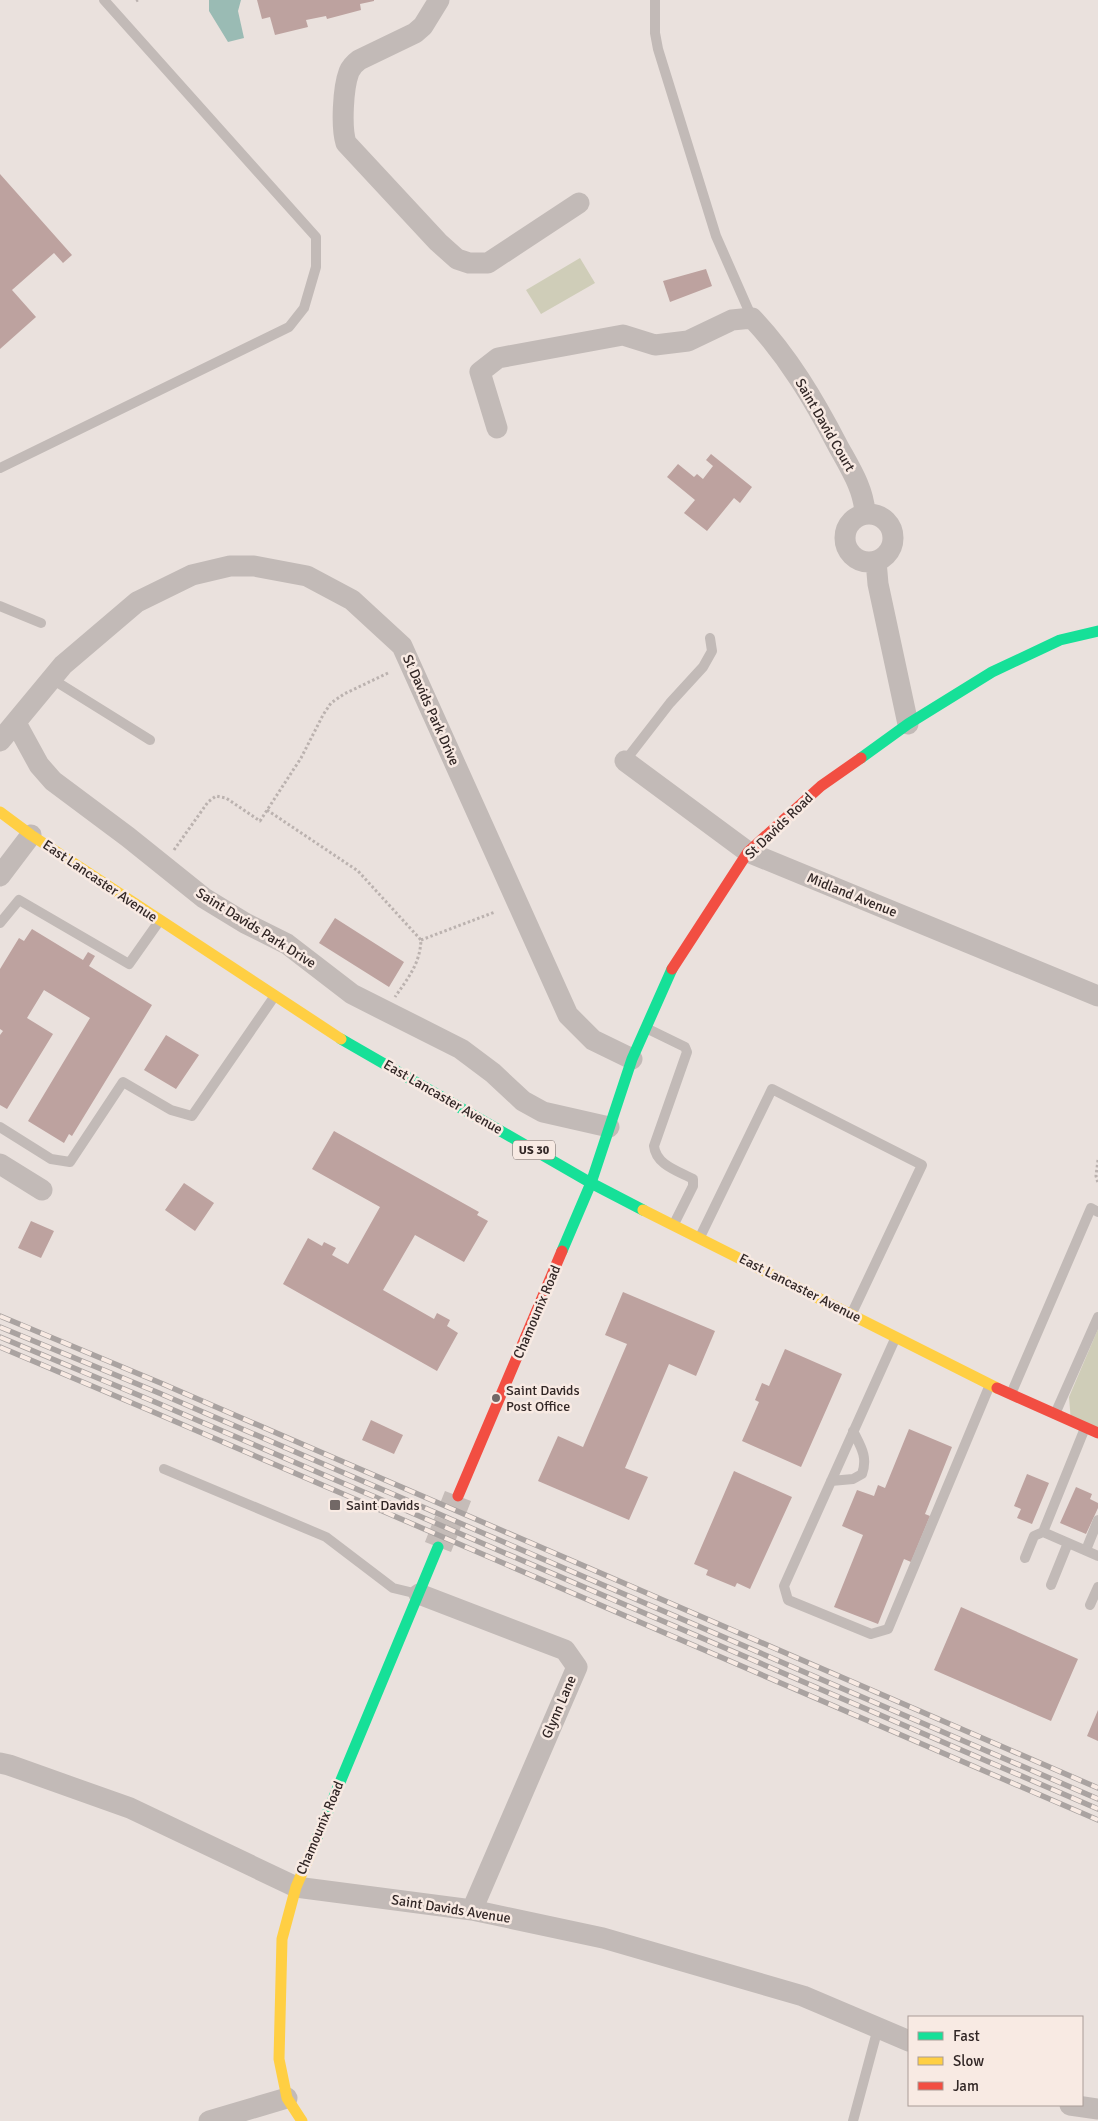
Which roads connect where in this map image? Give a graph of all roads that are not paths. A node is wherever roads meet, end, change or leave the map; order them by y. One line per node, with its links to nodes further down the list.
1 (104, 0): 7 (lane)
2 (440, 0): 4 (street)
3 (655, 0): 5 (lane)
4 (578, 203)
5 (752, 318): 6 (street); 8 (street, Saint David Court)
6 (497, 428)
7 (0, 468)
8 (865, 514): 9 (street); 9 (street)
9 (876, 561): 16 (street)
10 (0, 606): 11 (lane)
11 (41, 624)
12 (1098, 631): 16 (main road, St Davids Road)
13 (710, 638): 19 (lane)
14 (52, 679): 15 (street, St Davids Park Drive); 17 (lane); 29 (street, St Davids Park Drive)
15 (16, 723): 18 (street, St Davids Park Drive); 31 (street, Saint Davids Park Drive)
16 (908, 724): 22 (main road, St Davids Road)
17 (150, 740)
18 (0, 741)
19 (625, 761): 22 (street, Midland Avenue)
20 (0, 812): 21 (main road, East Lancaster Avenue / US 30)
21 (31, 835): 23 (street); 24 (main road, East Lancaster Avenue / US 30)
22 (748, 852): 27 (street, Midland Avenue); 28 (main road, St Davids Road)
23 (0, 876)
24 (160, 920): 25 (lane); 26 (main road, East Lancaster Avenue / US 30)
25 (0, 923)
26 (275, 996): 30 (lane); 33 (main road, East Lancaster Avenue / US 30)
27 (1098, 996)
28 (646, 1027): 29 (main road, St Davids Road); 36 (lane)
29 (632, 1059): 31 (main road, St Davids Road)
30 (0, 1127)
31 (609, 1127): 33 (main road, St Davids Road)
32 (0, 1164): 34 (street)
33 (592, 1183): 36 (main road, East Lancaster Avenue / US 30); 49 (main road, Chamounix Road)
34 (42, 1190)
35 (1098, 1212): 42 (lane)
36 (674, 1224): 37 (main road, East Lancaster Avenue / US 30)
37 (700, 1238): 38 (main road, East Lancaster Avenue / US 30); 38 (lane)
38 (851, 1314): 40 (main road, East Lancaster Avenue / US 30)
39 (1098, 1317): 43 (lane)
40 (896, 1338): 41 (main road, East Lancaster Avenue / US 30); 45 (lane)
41 (990, 1385): 42 (main road, East Lancaster Avenue / US 30); 48 (lane)
42 (1010, 1395): 43 (main road, East Lancaster Avenue / US 30)
43 (1054, 1414): 44 (main road, East Lancaster Avenue / US 30)
44 (1085, 1428): 46 (main road, East Lancaster Avenue / US 30); 51 (lane)
45 (853, 1431): 48 (lane); 48 (lane)
46 (1098, 1433)
47 (164, 1469): 59 (lane)
48 (831, 1481)
49 (458, 1496)
50 (1098, 1520): 54 (lane)
51 (1043, 1532): 52 (lane); 56 (lane)
52 (1068, 1543): 54 (lane); 57 (lane)
53 (438, 1547): 59 (main road, Chamounix Road)
54 (1086, 1550): 55 (lane)
55 (1098, 1556)
56 (1025, 1558)
57 (1051, 1585)
58 (1098, 1587): 60 (lane)
59 (418, 1594): 62 (main road, Chamounix Road); 63 (street, Glynn Lane)
60 (1090, 1605)
61 (0, 1763): 62 (street, Saint Davids Avenue)
62 (296, 1887): 63 (street, Saint Davids Avenue); 66 (main road, Chamounix Road)
63 (472, 1910): 64 (street, Saint Davids Avenue)
64 (878, 2028): 65 (street, Saint Davids Avenue); 71 (lane)
65 (908, 2041)
66 (286, 2098): 69 (street); 70 (main road, Chamounix Road)
67 (1077, 2106): 68 (street)
68 (1098, 2109)
69 (209, 2121)
70 (302, 2121)
71 (854, 2121)

